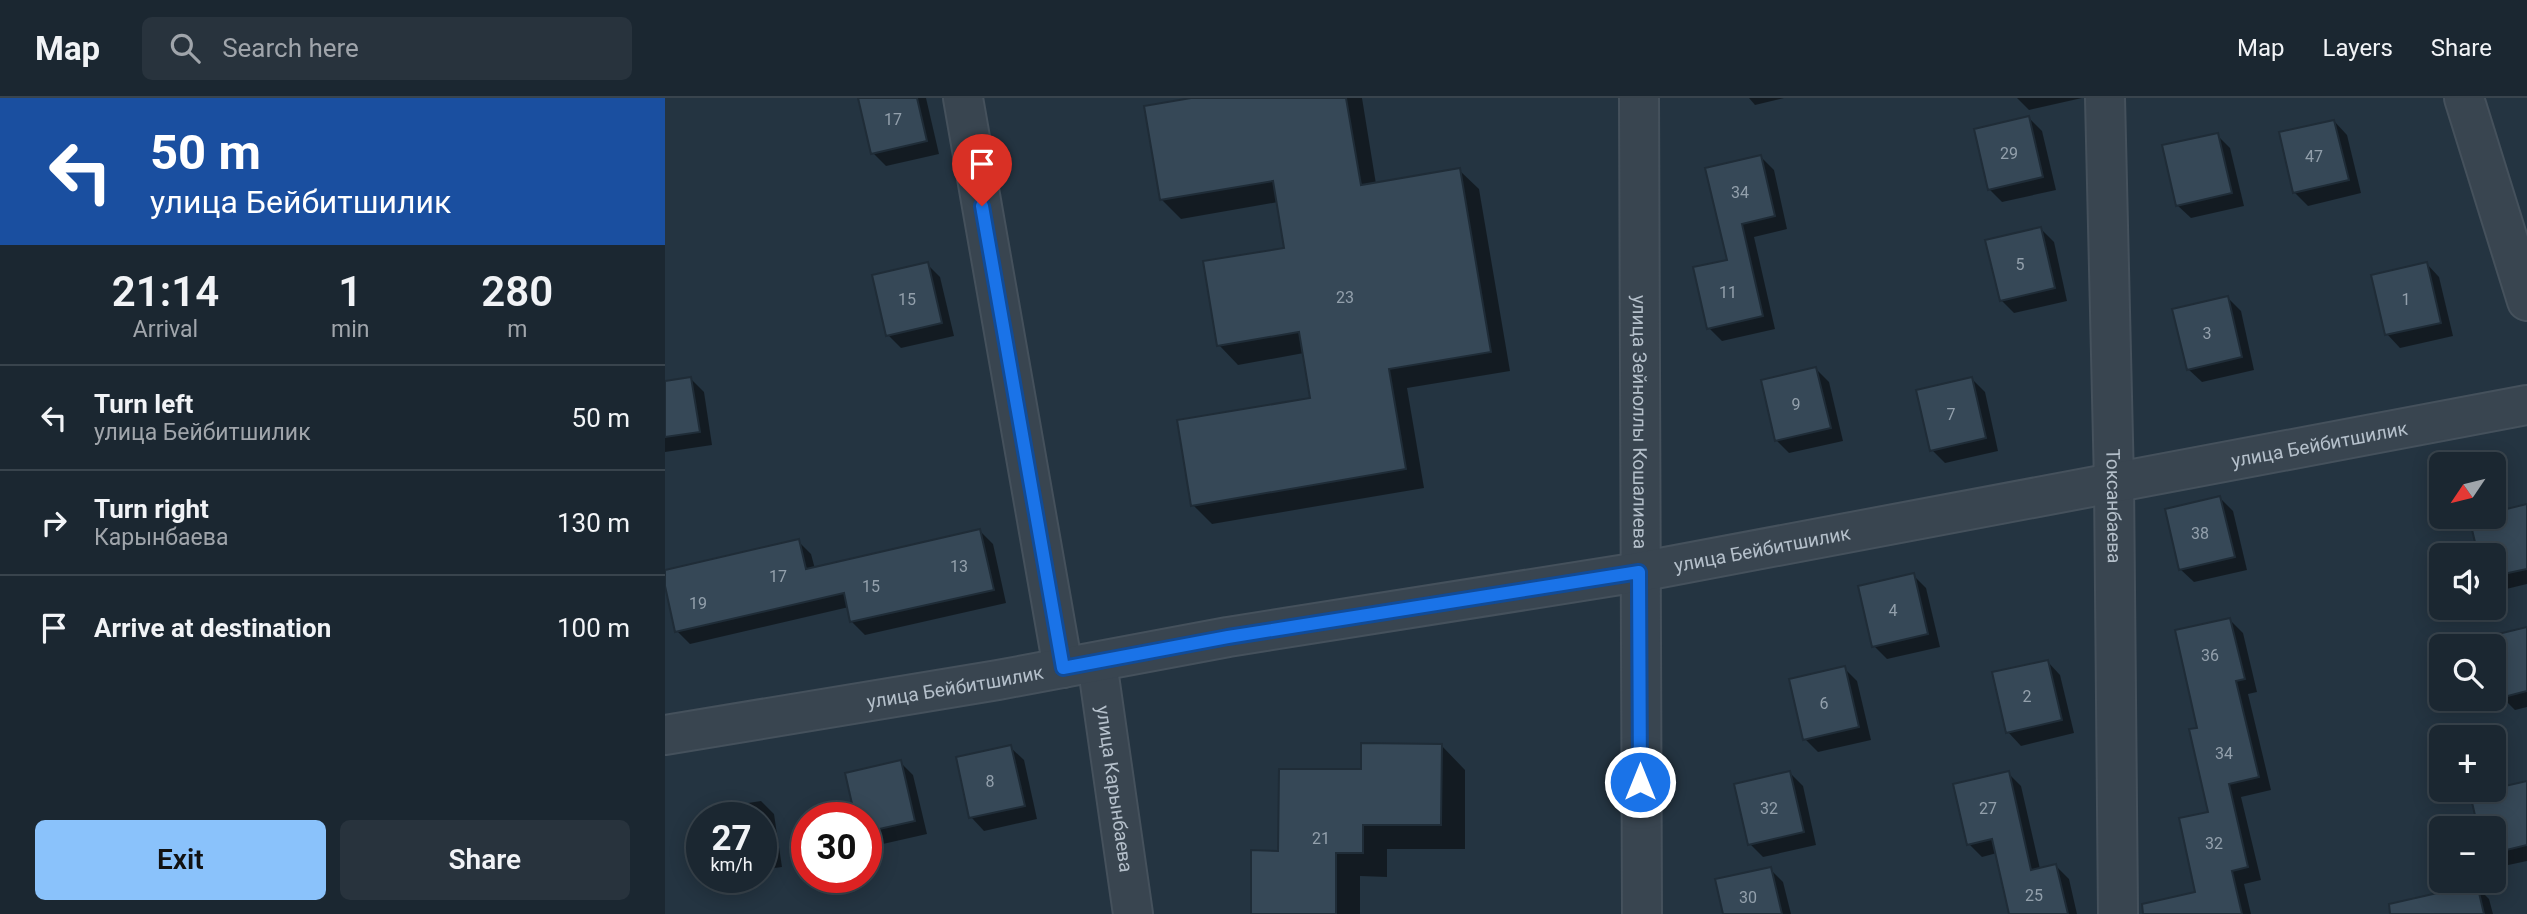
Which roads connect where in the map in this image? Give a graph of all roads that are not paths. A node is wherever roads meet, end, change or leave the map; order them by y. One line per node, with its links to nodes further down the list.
1 (964, 98): 9 (street, улица Карынбаева)
2 (1639, 98): 8 (street, улица Зейноллы Кошалиева)
3 (2105, 98): 7 (street, Токсанбаева)
4 (2464, 98): 5 (street)
5 (2527, 301)
6 (2527, 405): 7 (street, улица Бейбитшилик)
7 (2114, 482): 8 (street, улица Бейбитшилик); 13 (street, Токсанбаева)
8 (1639, 572): 9 (street, улица Бейбитшилик); 12 (street, улица Зейноллы Кошалиева)
9 (1080, 665): 10 (street, улица Бейбитшилик); 11 (street, улица Карынбаева)
10 (665, 735)
11 (1133, 914)
12 (1642, 914)
13 (2118, 914)

